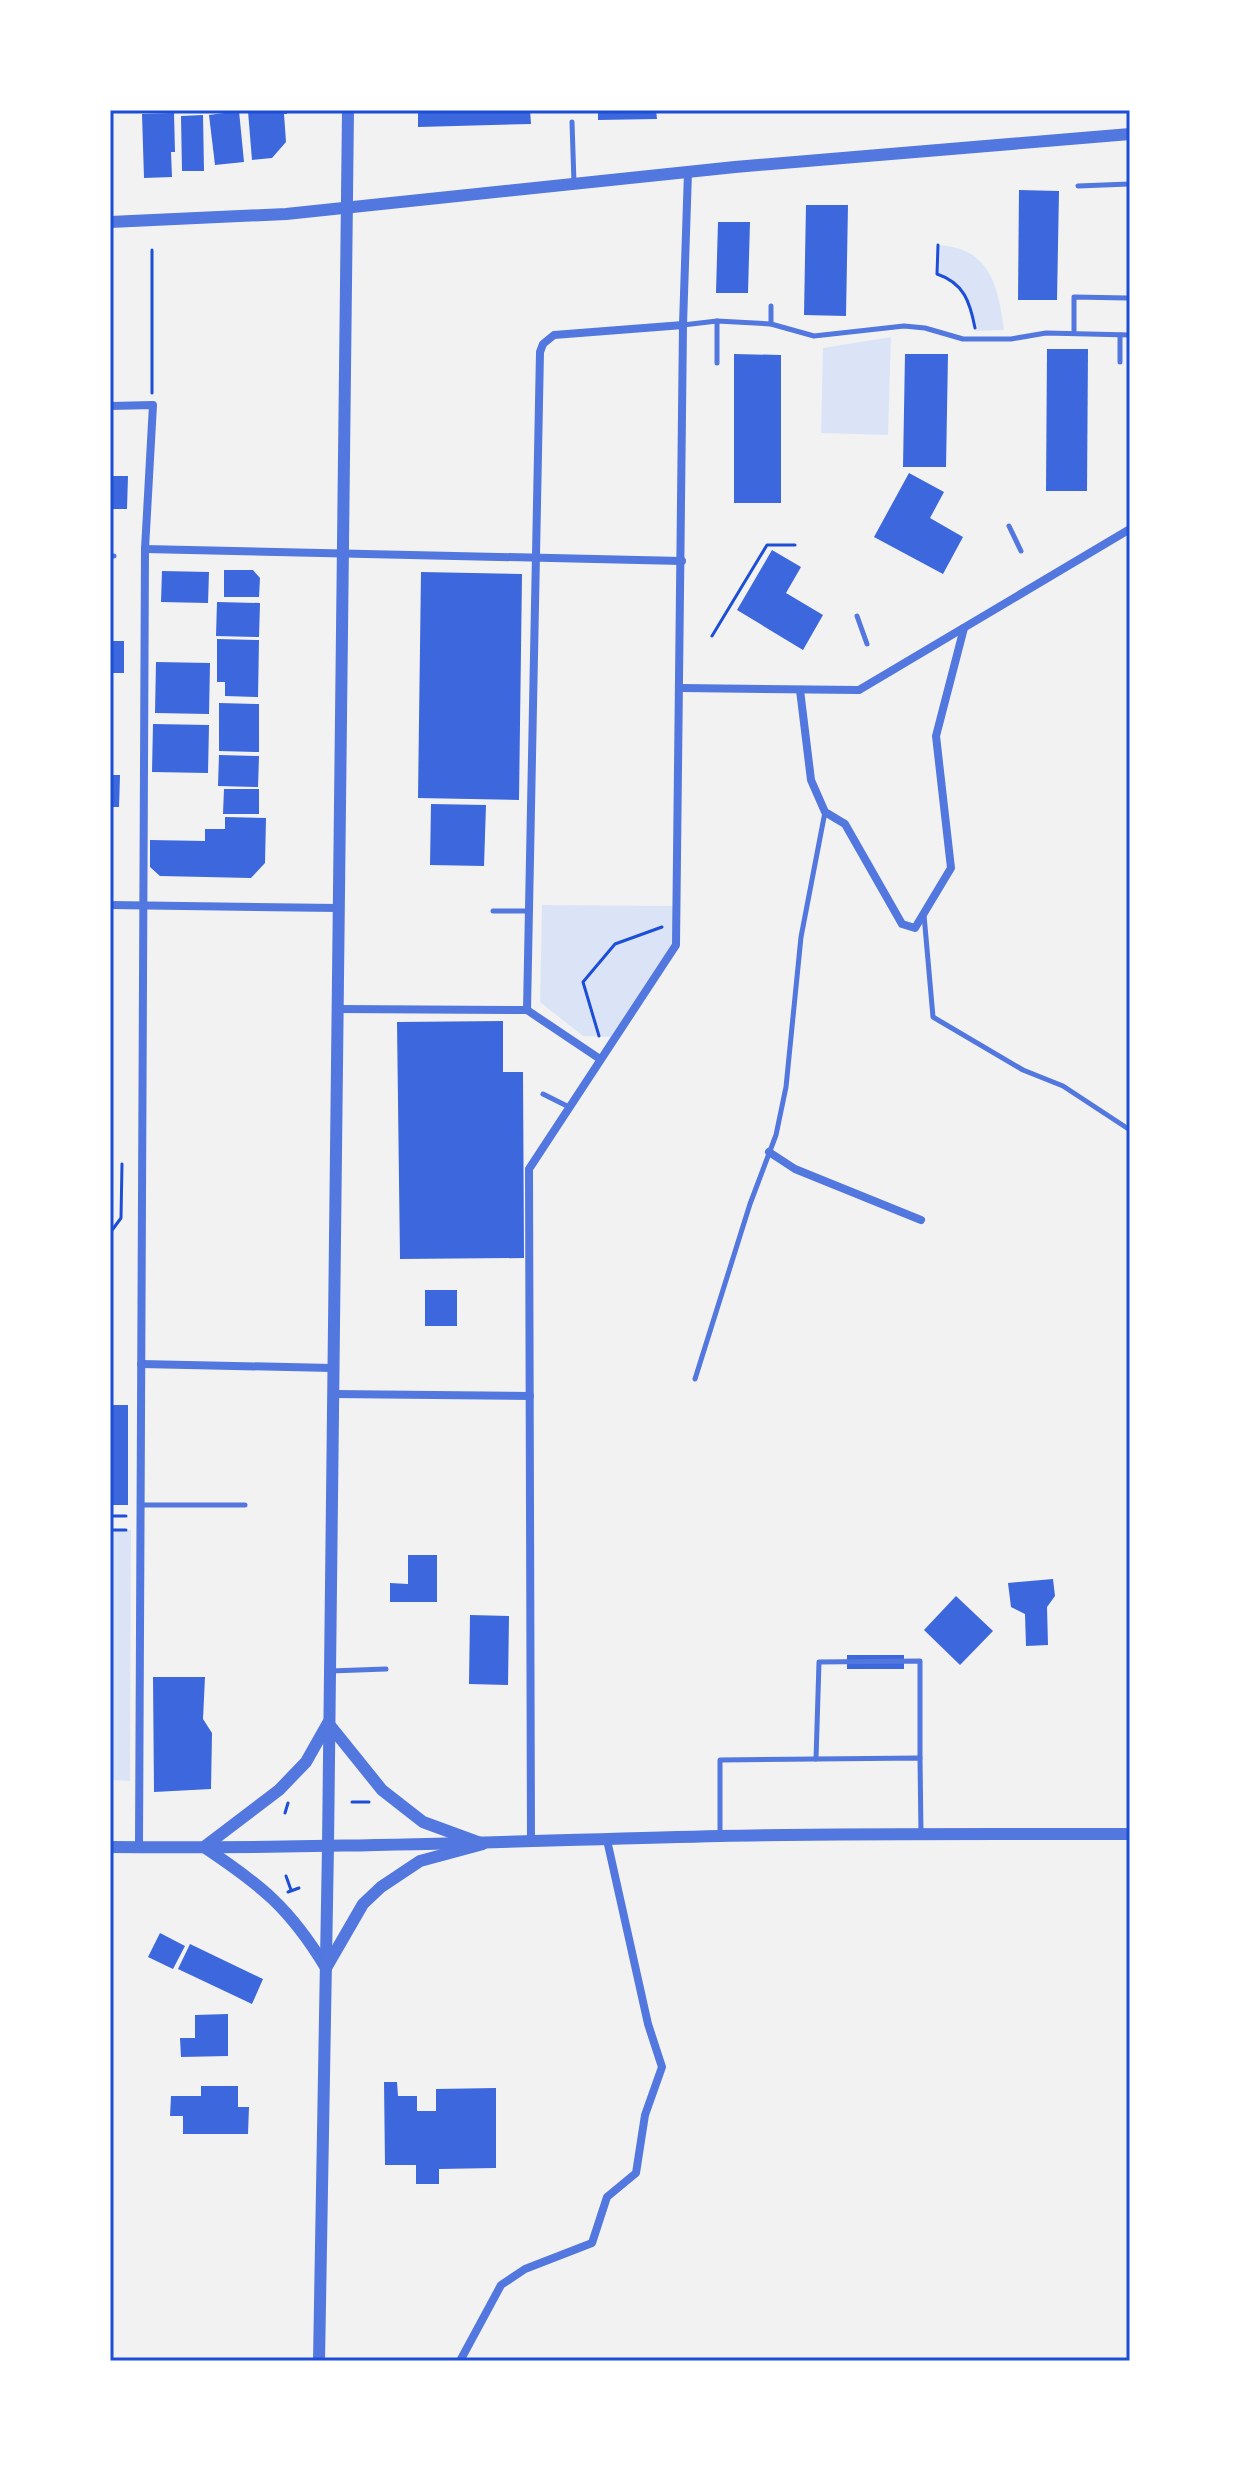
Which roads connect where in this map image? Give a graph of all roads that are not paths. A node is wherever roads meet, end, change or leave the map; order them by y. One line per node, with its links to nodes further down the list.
1 (348, 110): 8 (street)
2 (572, 122): 5 (lane)
3 (1130, 134): 4 (street)
4 (688, 172): 5 (street); 14 (street)
5 (574, 184): 8 (street)
6 (1129, 184): 7 (lane)
7 (1078, 186)
8 (346, 208): 9 (street); 25 (street)
9 (110, 222)
10 (1127, 298): 15 (lane)
11 (771, 306): 13 (lane)
12 (717, 321): 13 (lane); 14 (lane); 19 (lane)
13 (771, 324): 15 (lane)
14 (683, 325): 26 (street); 27 (street)
15 (1074, 333): 16 (lane)
16 (1120, 335): 17 (lane); 18 (lane)
17 (1130, 335)
18 (1120, 362)
19 (717, 363)
20 (110, 406): 23 (street)
21 (1009, 526): 24 (lane)
22 (1130, 529): 29 (street)
23 (145, 549): 25 (street); 35 (street)
24 (1021, 551)
25 (342, 555): 26 (street); 36 (street)
26 (538, 559): 27 (street); 38 (street)
27 (682, 561): 31 (street)
28 (857, 616): 30 (lane)
29 (964, 628): 32 (street); 39 (street)
30 (867, 644)
31 (681, 688): 32 (street); 42 (street)
32 (800, 690): 33 (street)
33 (825, 812): 39 (street); 46 (lane)
34 (110, 905): 35 (street)
35 (142, 906): 36 (street); 48 (street)
36 (338, 908): 40 (street)
37 (493, 911): 38 (lane)
38 (529, 911): 41 (street)
39 (924, 914): 45 (lane)
40 (337, 1009): 41 (street); 49 (street)
41 (527, 1010): 42 (street)
42 (600, 1059): 44 (street)
43 (543, 1094): 44 (lane)
44 (569, 1107): 52 (street)
45 (1130, 1130)
46 (769, 1152): 47 (street); 50 (lane)
47 (921, 1220)
48 (141, 1364): 49 (street); 53 (street)
49 (332, 1368): 51 (street)
50 (695, 1379)
51 (332, 1394): 52 (street); 56 (street)
52 (530, 1396): 64 (street)
53 (140, 1505): 54 (lane); 68 (street)
54 (245, 1505)
55 (386, 1669): 56 (lane)
56 (329, 1671): 57 (street)
57 (328, 1723): 65 (street); 66 (street); 69 (street)
58 (920, 1758): 59 (lane); 59 (lane); 60 (lane)
59 (816, 1759): 62 (lane)
60 (922, 1834): 61 (street); 62 (street)
61 (1130, 1834)
62 (720, 1836): 63 (street)
63 (607, 1840): 64 (street); 72 (street)
64 (531, 1843): 65 (street)
65 (483, 1844): 66 (street); 70 (street)
66 (328, 1846): 69 (street); 70 (street)
67 (110, 1847): 68 (street)
68 (139, 1847): 69 (street)
69 (204, 1847): 70 (street)
70 (326, 1968): 71 (street)
71 (319, 2361)
72 (460, 2361)

